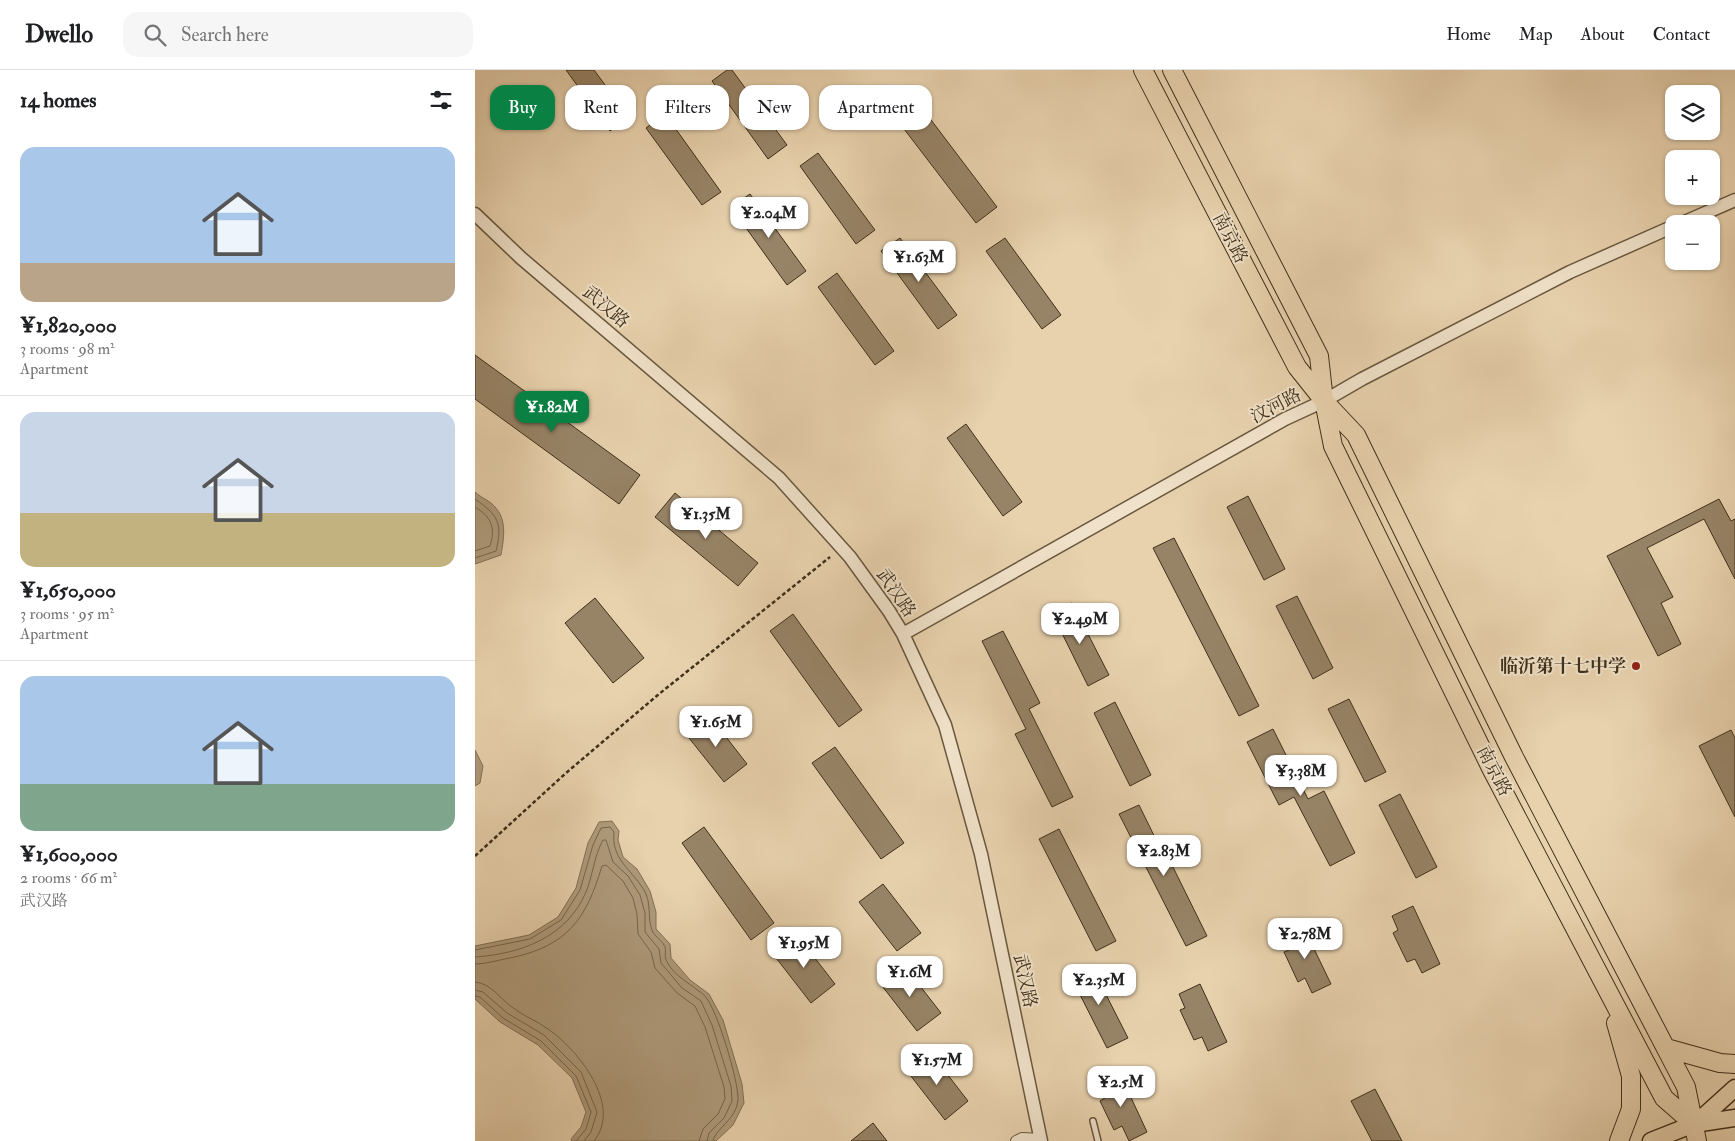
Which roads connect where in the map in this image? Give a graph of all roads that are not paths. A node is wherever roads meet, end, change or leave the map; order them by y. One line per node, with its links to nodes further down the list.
1 (1143, 70): 7 (highway, 南京路)
2 (1172, 70): 7 (highway, 南京路)
3 (1735, 200): 5 (street)
4 (475, 214): 8 (street, 武汉路)
5 (1701, 215)
6 (1665, 230): 7 (street, 汶河路)
7 (1324, 401): 8 (street, 汶河路); 9 (highway, 南京路); 10 (highway, 南京路)
8 (903, 634): 16 (street, 武汉路)
9 (1607, 989): 15 (highway, 南京路); 19 (highway)
10 (1666, 1048): 11 (highway); 15 (highway, 南京路)
11 (1735, 1064)
12 (1735, 1088): 15 (main road)
13 (1735, 1118): 15 (main road)
14 (1093, 1121): 18 (lane)
15 (1696, 1132): 20 (main road); 21 (main road); 22 (highway, 南京路)
16 (1041, 1140): 17 (street)
17 (1016, 1141)
18 (1098, 1141)
19 (1619, 1141)
20 (1651, 1141)
21 (1679, 1141)
22 (1710, 1141)

